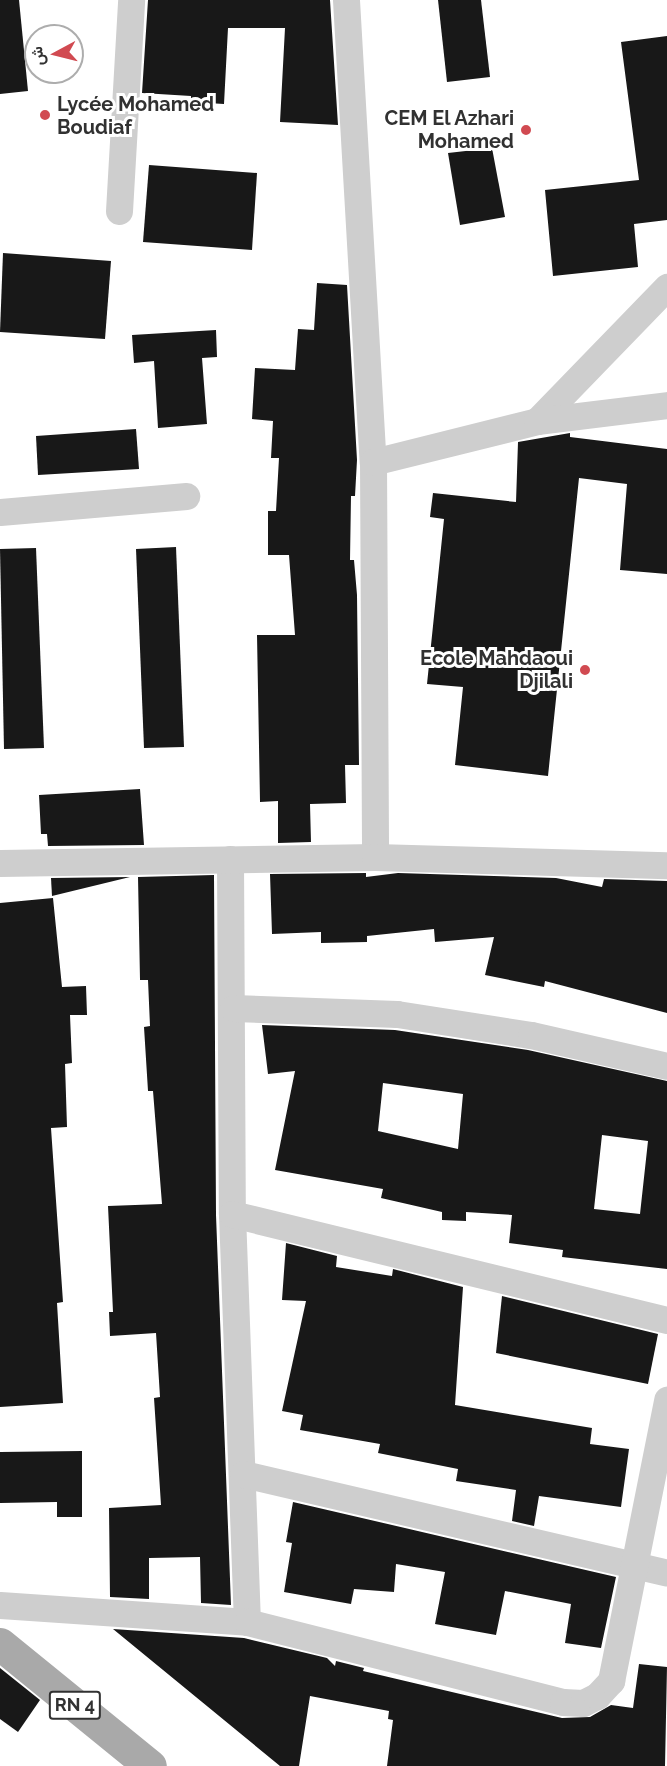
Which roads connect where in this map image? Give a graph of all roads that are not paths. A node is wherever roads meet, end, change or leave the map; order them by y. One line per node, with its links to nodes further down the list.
1 (131, 0): 3 (street)
2 (346, 0): 7 (street)
3 (118, 211)
4 (667, 287): 6 (street)
5 (667, 405): 6 (street)
6 (537, 421): 7 (street)
7 (373, 462): 10 (street)
8 (186, 496): 9 (street)
9 (0, 512)
10 (375, 856): 11 (street); 13 (street)
11 (230, 859): 12 (street); 14 (street)
12 (0, 863)
13 (667, 865)
14 (233, 1008): 15 (street); 16 (street)
15 (667, 1066)
16 (232, 1214): 17 (street); 19 (street)
17 (667, 1320)
18 (667, 1400): 20 (street)
19 (243, 1474): 20 (street); 23 (street)
20 (634, 1564): 21 (street); 23 (street)
21 (667, 1573)
22 (0, 1605): 23 (street)
23 (247, 1623)
24 (0, 1644): 25 (main road, RN 4)
25 (150, 1766)

